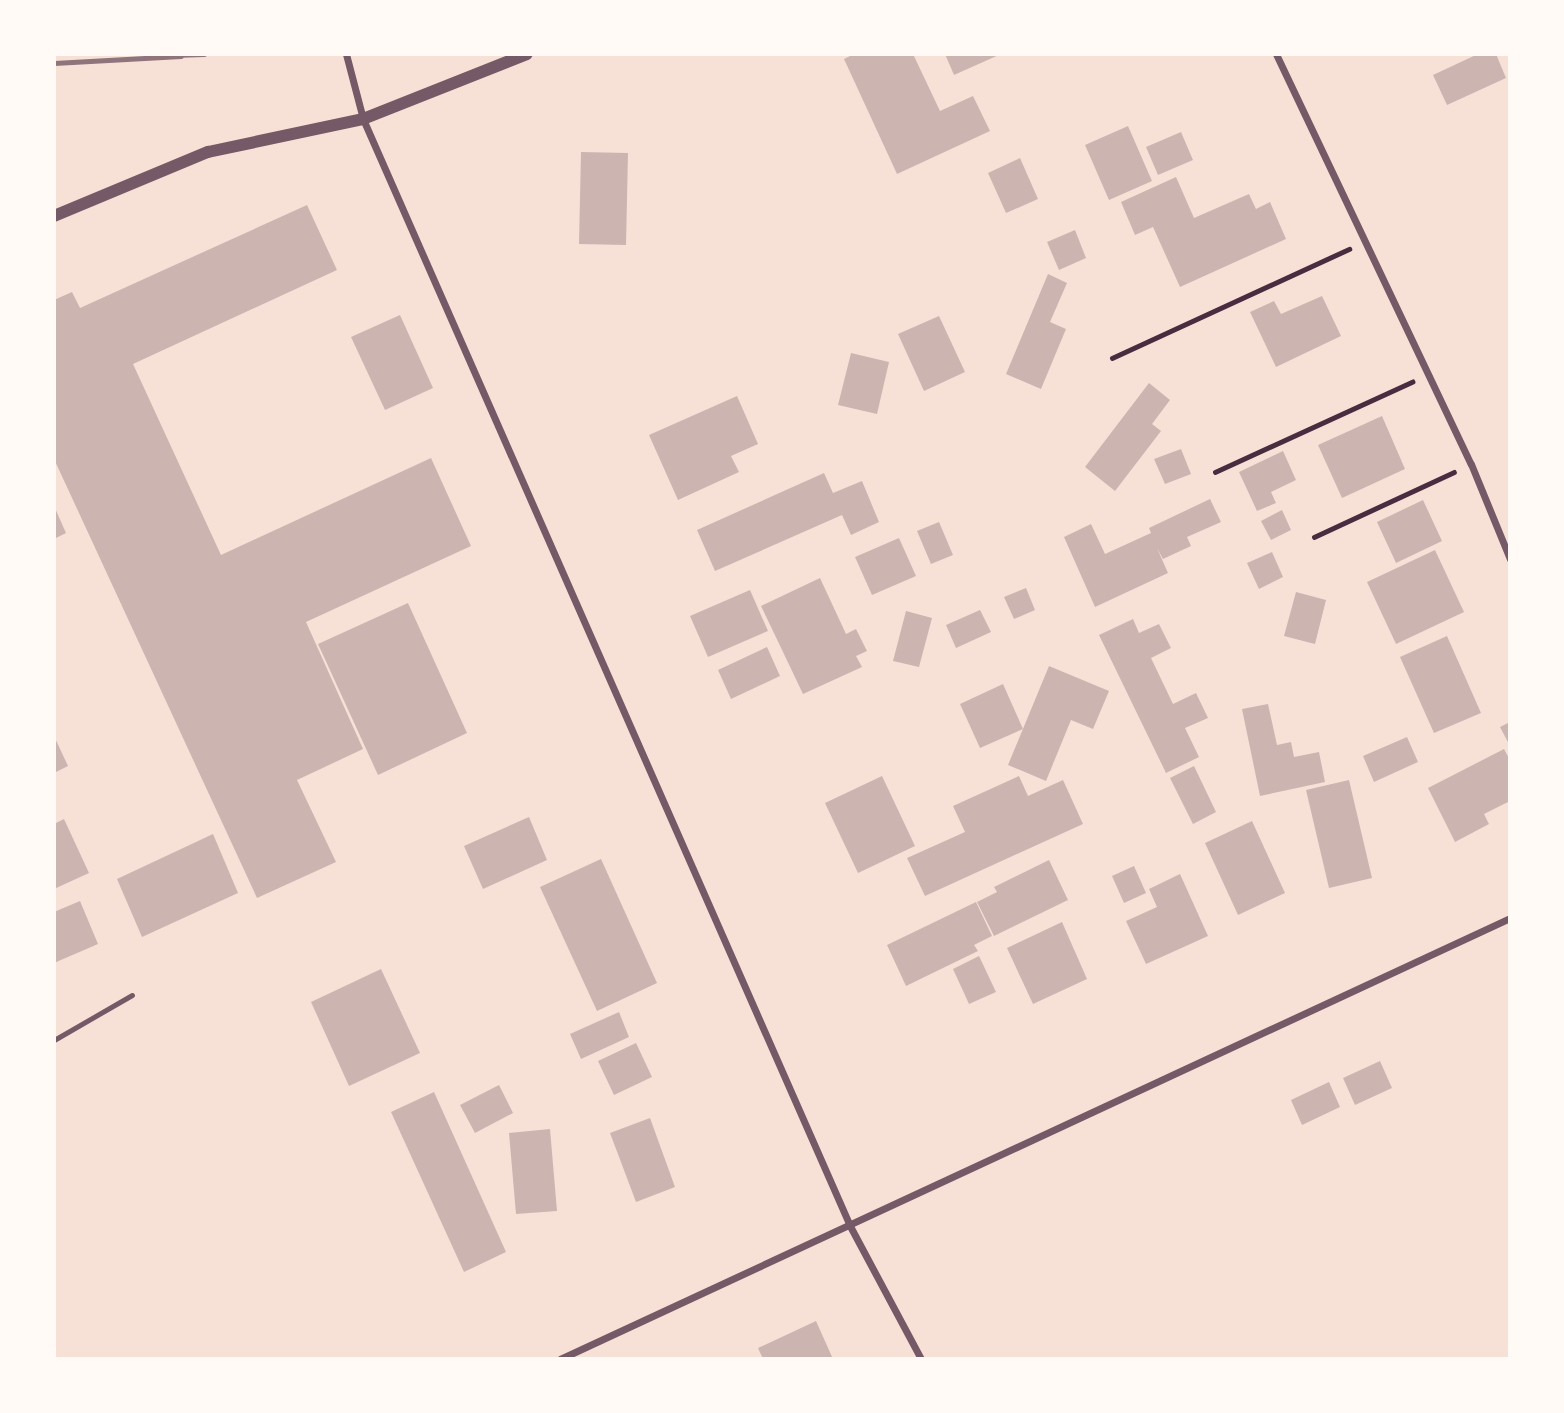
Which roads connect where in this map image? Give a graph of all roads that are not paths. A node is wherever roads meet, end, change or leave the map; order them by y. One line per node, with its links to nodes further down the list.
1 (346, 54): 4 (street)
2 (527, 54): 4 (street)
3 (1276, 54): 6 (street)
4 (363, 119): 5 (street); 10 (street)
5 (54, 216)
6 (1510, 559)
7 (1510, 918): 10 (street)
8 (132, 995): 9 (lane)
9 (54, 1040)
10 (850, 1226): 11 (street); 12 (street)
11 (561, 1359)
12 (921, 1359)

